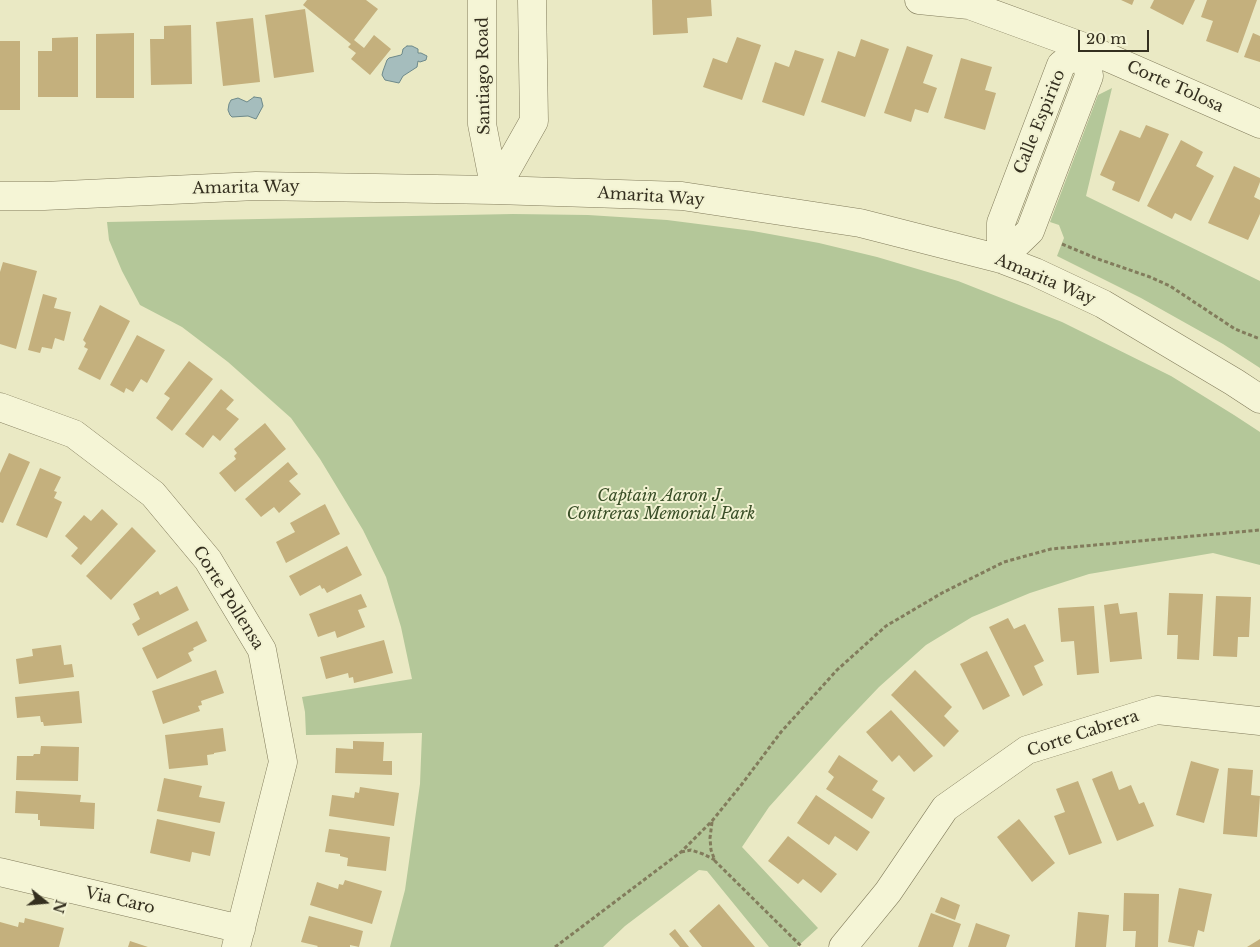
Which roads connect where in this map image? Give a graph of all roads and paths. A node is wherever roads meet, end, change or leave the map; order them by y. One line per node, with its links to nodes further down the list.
1 (482, 0): 6 (street, Santiago Road)
2 (532, 0): 6 (street)
3 (918, 0): 4 (street, Corte Tolosa)
4 (1084, 48): 5 (street, Corte Tolosa); 9 (street, Calle Espirito)
5 (1260, 124)
6 (495, 190): 7 (street, Amarita Way); 9 (street, Amarita Way)
7 (0, 196)
8 (1062, 244): 10 (path)
9 (1001, 259): 11 (street, Amarita Way)
10 (1260, 339)
11 (1260, 399)
12 (0, 407): 19 (street, Corte Pollensa)
13 (1260, 530): 15 (path)
14 (1260, 721): 22 (street, Corte Cabrera)
15 (712, 821): 16 (path); 17 (path)
16 (681, 852): 17 (path); 20 (path)
17 (715, 860): 21 (path)
18 (0, 872): 19 (street, Via Caro)
19 (239, 938)
20 (555, 947)
21 (802, 947)
22 (842, 947)

